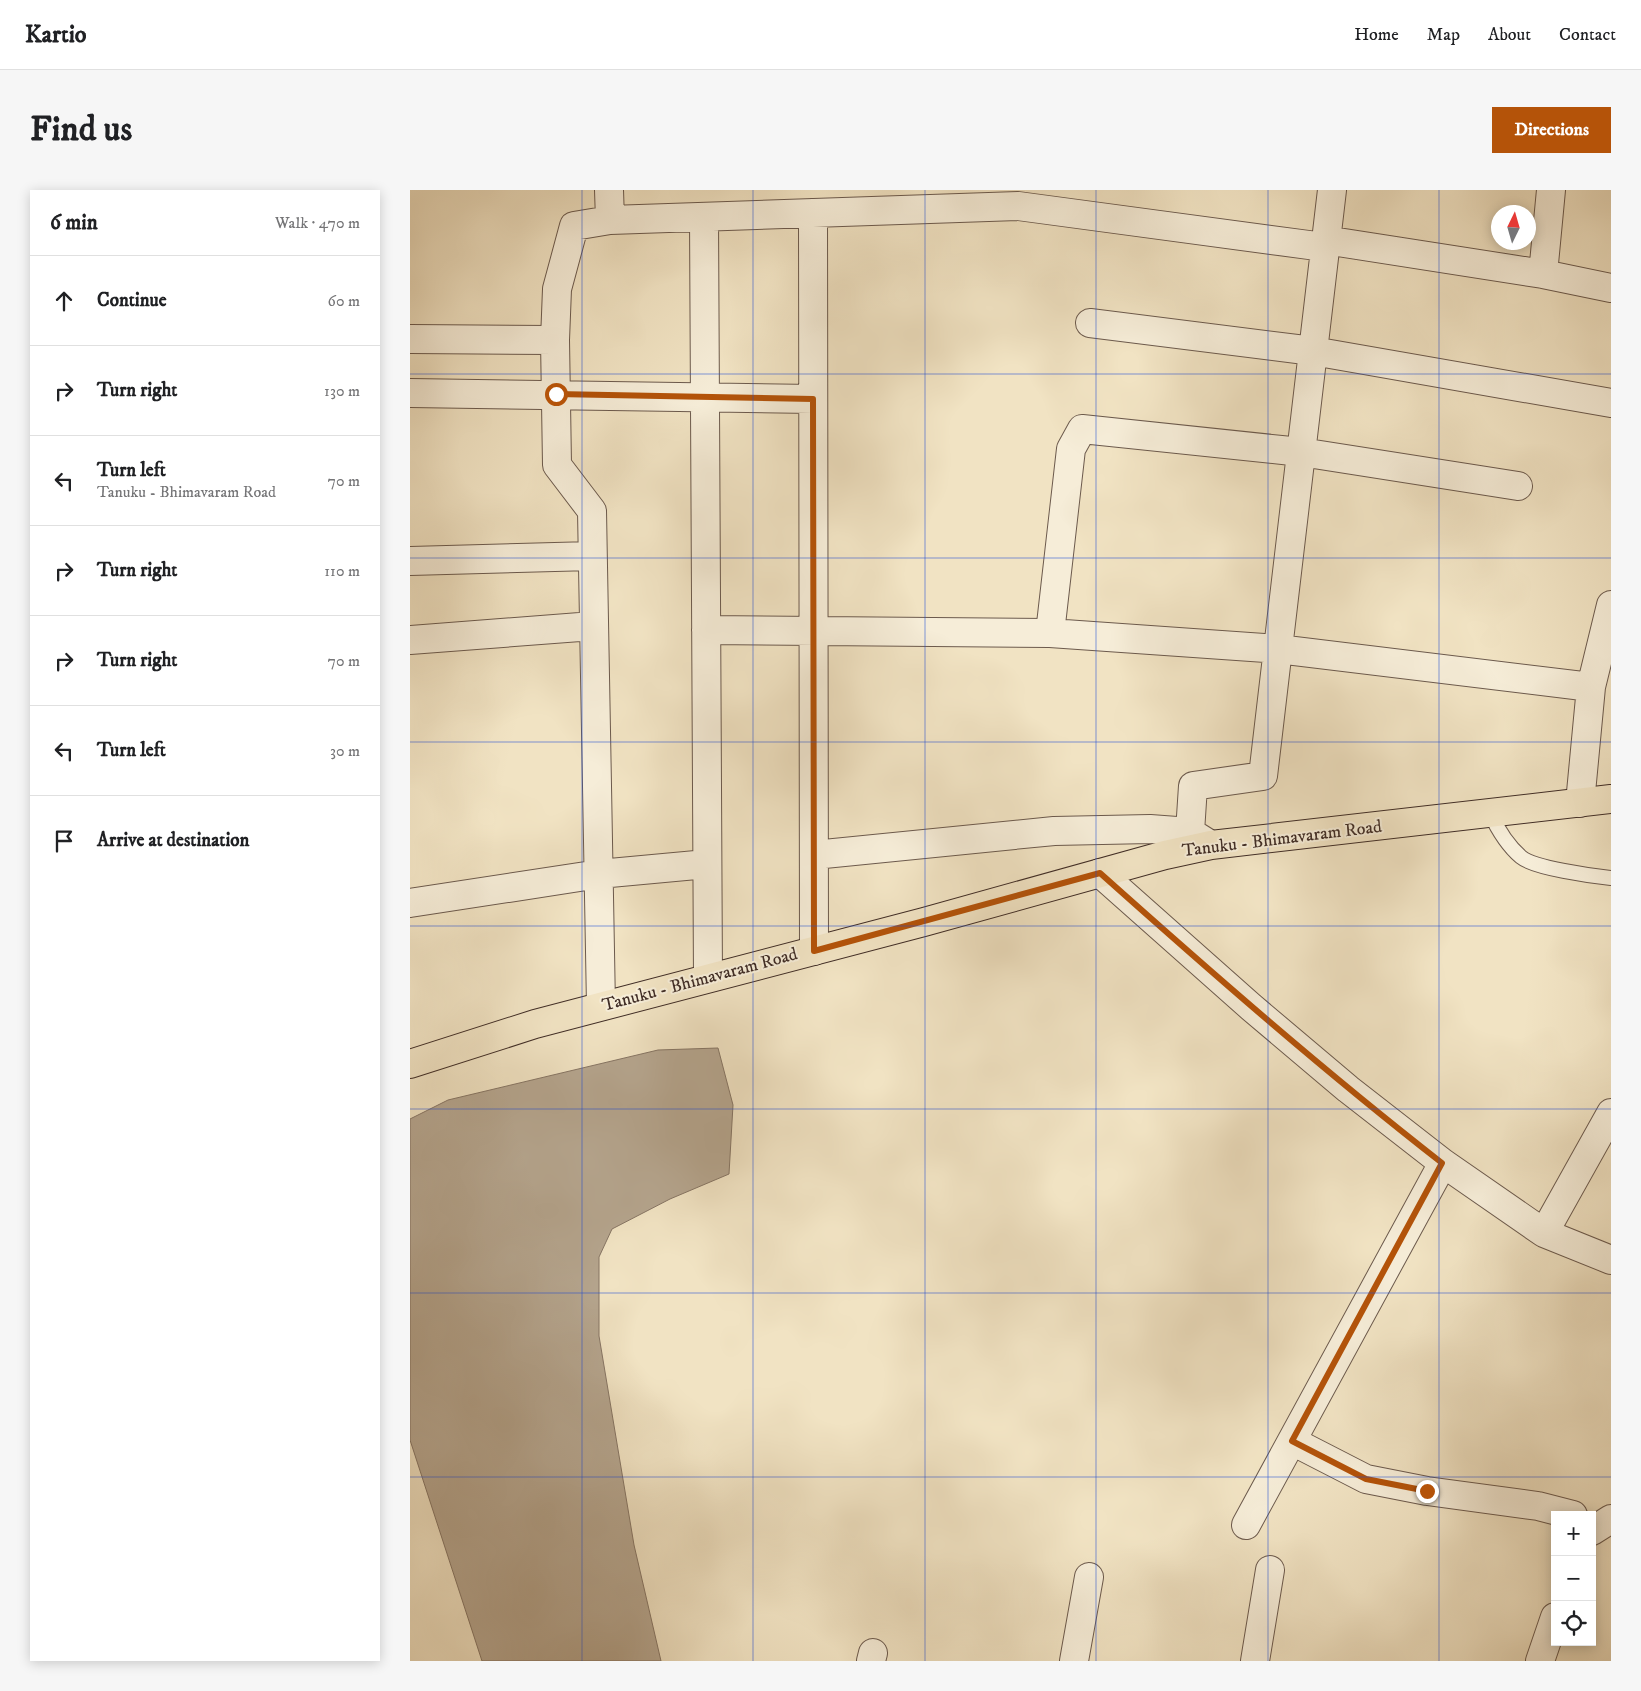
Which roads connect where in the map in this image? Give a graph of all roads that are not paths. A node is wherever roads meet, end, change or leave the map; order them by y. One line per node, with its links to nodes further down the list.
1 (609, 190): 7 (street)
2 (1332, 190): 8 (street)
3 (1551, 190): 9 (street)
4 (1020, 198): 5 (street); 8 (street)
5 (813, 213): 6 (street); 18 (street)
6 (704, 217): 7 (street); 17 (street)
7 (610, 220): 13 (street)
8 (1325, 243): 9 (street); 14 (street)
9 (1543, 274): 10 (street)
10 (1611, 288)
11 (1090, 323): 14 (street)
12 (410, 339): 13 (street)
13 (555, 340): 16 (street)
14 (1313, 351): 19 (street); 20 (street)
15 (410, 393): 16 (street)
16 (556, 394): 17 (street); 22 (street)
17 (705, 397): 18 (street); 26 (street)
18 (813, 399): 27 (street)
19 (1611, 403)
20 (1301, 452): 21 (street); 28 (street); 30 (street)
21 (1518, 486)
22 (592, 556): 23 (street); 25 (street)
23 (410, 561)
24 (1611, 605): 31 (street)
25 (593, 626): 29 (street); 39 (street)
26 (706, 630): 27 (street); 37 (street)
27 (814, 631): 28 (street); 36 (street)
28 (1050, 634): 30 (street)
29 (410, 640)
30 (1278, 649): 31 (street); 35 (street)
31 (1591, 687): 33 (street)
32 (1611, 799): 33 (main road, Tanuku - Bhimavaram Road)
33 (1580, 803): 34 (main road, Tanuku - Bhimavaram Road)
34 (1490, 813): 35 (main road, Tanuku - Bhimavaram Road); 40 (lane)
35 (1201, 839): 36 (street); 38 (main road, Tanuku - Bhimavaram Road)
36 (814, 854): 42 (street)
37 (707, 864): 39 (street); 43 (street)
38 (1100, 873): 42 (main road, Tanuku - Bhimavaram Road); 47 (street)
39 (599, 874): 41 (street); 44 (street)
40 (1611, 878)
41 (410, 903)
42 (814, 951): 43 (main road, Tanuku - Bhimavaram Road)
43 (708, 978): 44 (main road, Tanuku - Bhimavaram Road)
44 (601, 1006): 45 (main road, Tanuku - Bhimavaram Road)
45 (410, 1064)
46 (1611, 1114): 48 (street)
47 (1442, 1163): 48 (street); 50 (street)
48 (1544, 1233): 49 (street)
49 (1611, 1260)
50 (1292, 1441): 51 (street); 53 (street)
51 (1557, 1511)
52 (1611, 1519): 54 (street)
53 (1246, 1526)
54 (1596, 1528)
55 (1270, 1570): 59 (street)
56 (1089, 1577): 58 (street)
57 (1551, 1629): 60 (street)
58 (1074, 1661)
59 (1255, 1661)
60 (1540, 1661)

